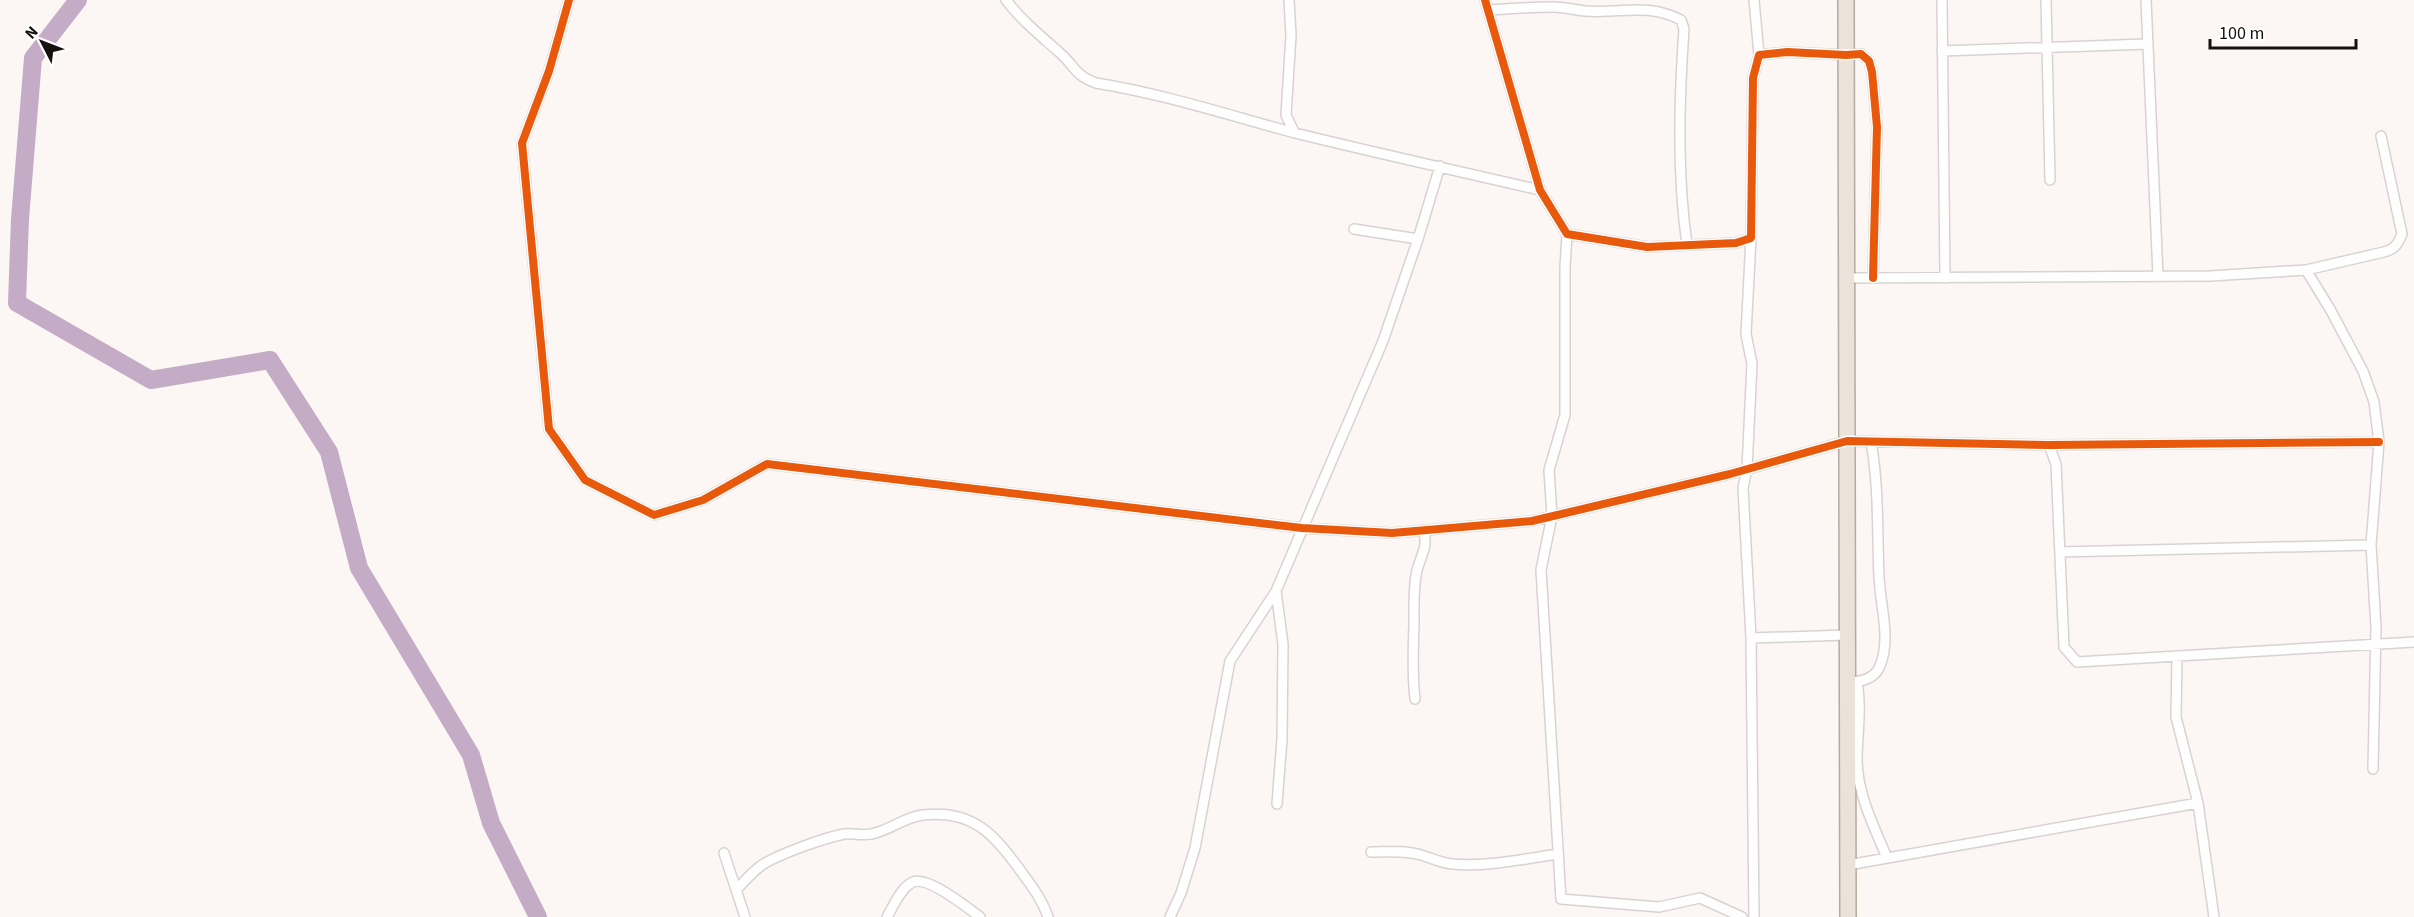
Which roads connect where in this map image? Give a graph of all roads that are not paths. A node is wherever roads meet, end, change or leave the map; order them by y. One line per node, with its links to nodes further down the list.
1 (569, 0): 37 (street)
2 (1006, 0): 16 (street)
3 (1289, 0): 16 (street)
4 (1485, 0): 10 (street)
5 (1754, 0): 14 (street)
6 (1846, 0): 15 (highway)
7 (1942, 0): 13 (street)
8 (2046, 0): 12 (street)
9 (2146, 0): 11 (street)
10 (1488, 10): 20 (street); 25 (street)
11 (2147, 44): 12 (street); 27 (street)
12 (2047, 48): 13 (street); 19 (street)
13 (1942, 51): 30 (street)
14 (1759, 55): 15 (street); 23 (street)
15 (1846, 56): 28 (highway); 29 (street)
16 (1294, 132): 18 (street)
17 (2381, 136): 26 (street)
18 (1440, 166): 20 (street); 24 (street)
19 (2050, 180)
20 (1540, 190): 22 (street)
21 (1354, 229): 24 (street)
22 (1567, 234): 25 (street); 36 (street)
23 (1751, 238): 25 (street); 35 (street)
24 (1418, 239): 37 (street)
25 (1687, 245)
26 (2306, 270): 27 (street); 33 (street)
27 (2158, 276): 30 (street)
28 (1846, 278): 29 (street); 31 (highway)
29 (1873, 278): 30 (street)
30 (1945, 278)
31 (1847, 441): 32 (street); 35 (street); 42 (highway)
32 (1871, 442): 34 (street); 47 (street)
33 (2379, 442): 34 (street); 39 (street)
34 (2049, 445): 40 (street)
35 (1747, 469): 36 (street); 43 (street)
36 (1552, 516): 38 (street); 54 (street)
37 (1302, 528): 38 (street); 41 (street)
38 (1423, 530): 48 (street)
39 (2371, 545): 40 (street); 45 (street)
40 (2060, 552): 46 (street)
41 (1276, 591): 50 (street); 62 (street)
42 (1847, 635): 43 (street); 47 (highway)
43 (1751, 638): 64 (street)
44 (2414, 642): 45 (street)
45 (2375, 644): 46 (street); 49 (street)
46 (2177, 656): 51 (street)
47 (1852, 682): 55 (street); 56 (highway)
48 (1415, 699)
49 (2373, 769)
50 (1277, 804)
51 (2198, 804): 55 (street); 66 (street)
52 (1371, 852): 54 (street)
53 (724, 853): 57 (street)
54 (1558, 854): 63 (street)
55 (1887, 858): 56 (street)
56 (1848, 865): 65 (highway)
57 (736, 890): 58 (street); 61 (street)
58 (745, 917)
59 (887, 917): 60 (street)
60 (980, 917)
61 (1048, 917)
62 (1170, 917)
63 (1742, 917)
64 (1754, 917)
65 (1848, 917)
66 (2214, 917)

